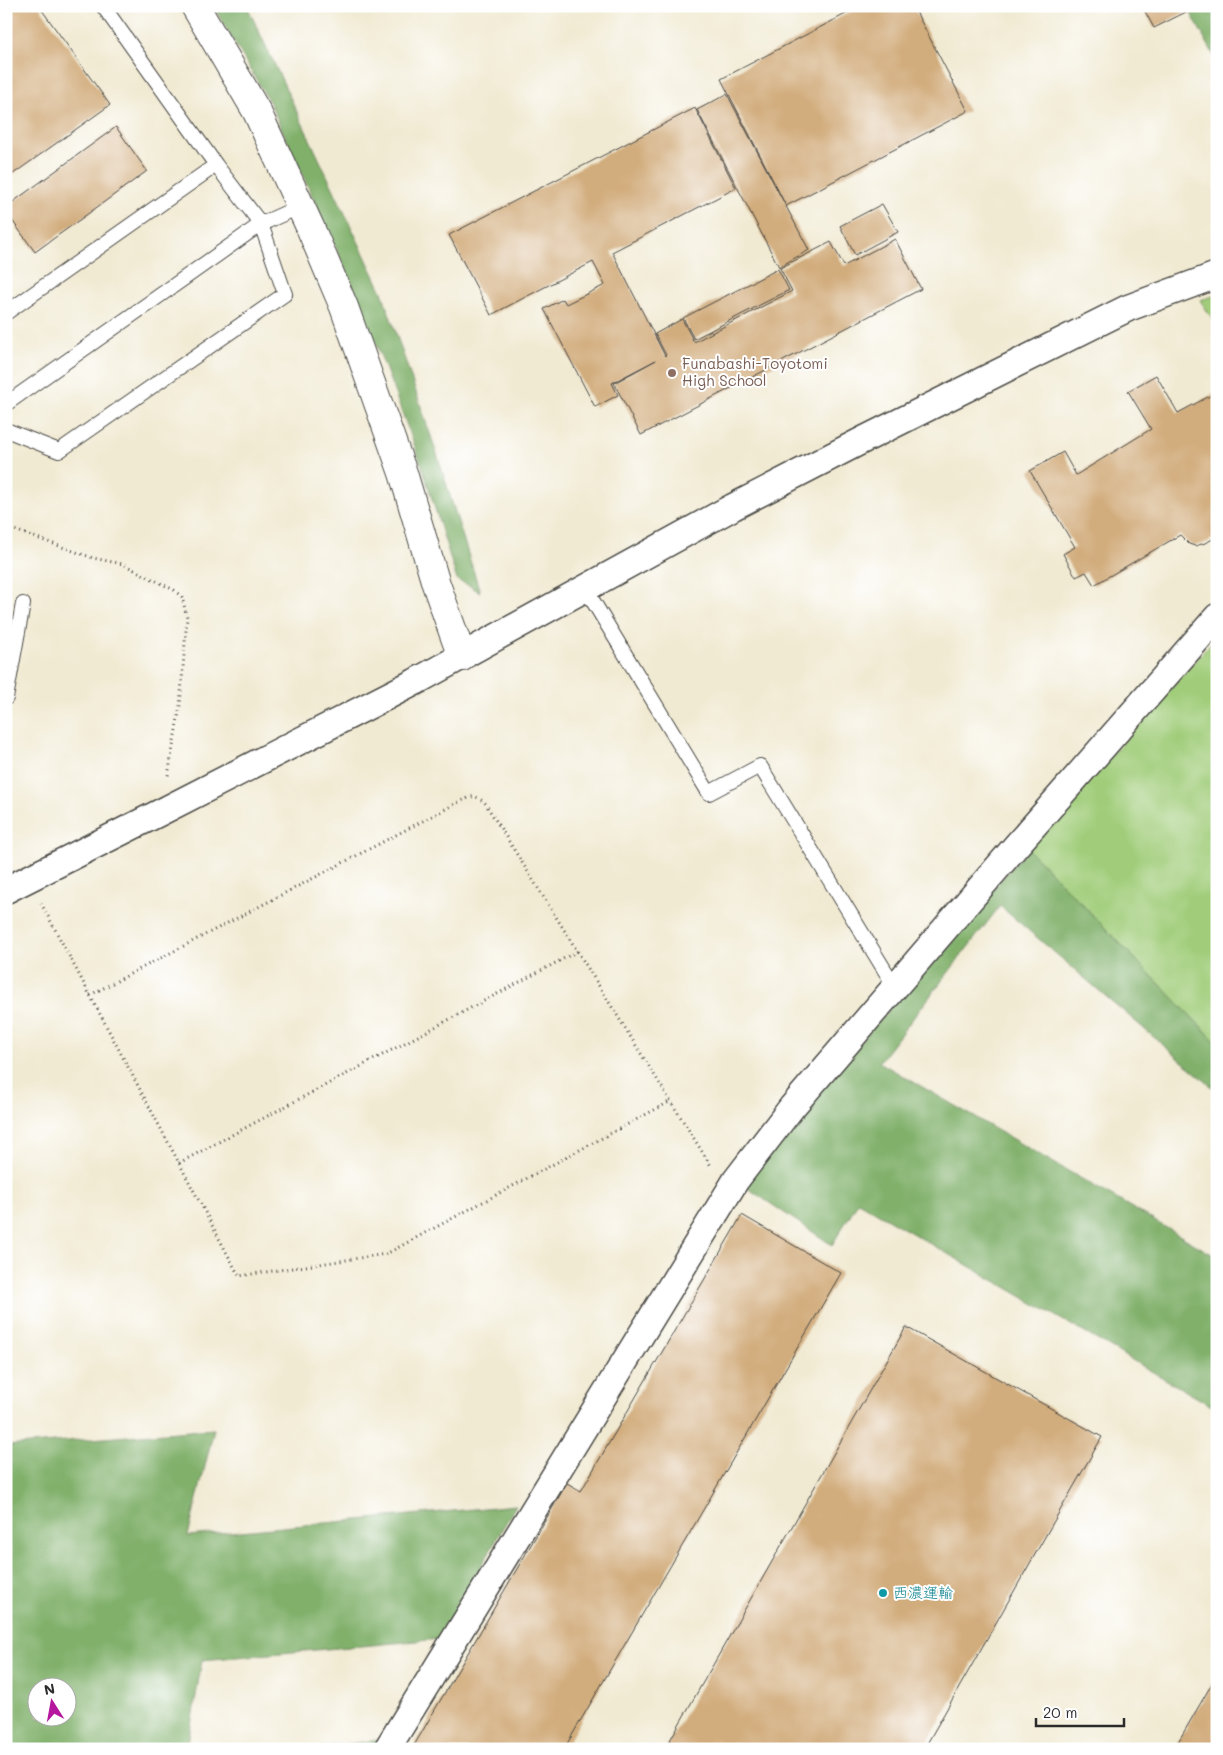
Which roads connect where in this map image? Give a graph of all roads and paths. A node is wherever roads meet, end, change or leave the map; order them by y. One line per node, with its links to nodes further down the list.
1 (103, 6): 3 (lane)
2 (196, 6): 4 (street)
3 (216, 165): 5 (lane); 7 (lane)
4 (301, 206): 5 (lane); 14 (street)
5 (261, 224): 8 (lane); 9 (lane)
6 (1217, 274): 11 (street)
7 (6, 313)
8 (6, 404)
9 (6, 430)
10 (6, 527): 16 (path)
11 (585, 588): 14 (street); 19 (lane)
12 (23, 604): 15 (lane)
13 (1217, 617): 19 (street)
14 (462, 657): 16 (street)
15 (6, 698)
16 (161, 812): 17 (street)
17 (17, 884): 20 (path)
18 (578, 952): 20 (path); 21 (path); 22 (path)
19 (895, 987): 23 (street)
20 (90, 995): 22 (path)
21 (671, 1101): 22 (path); 23 (path)
22 (179, 1163)
23 (728, 1193): 24 (street)
24 (386, 1749)

